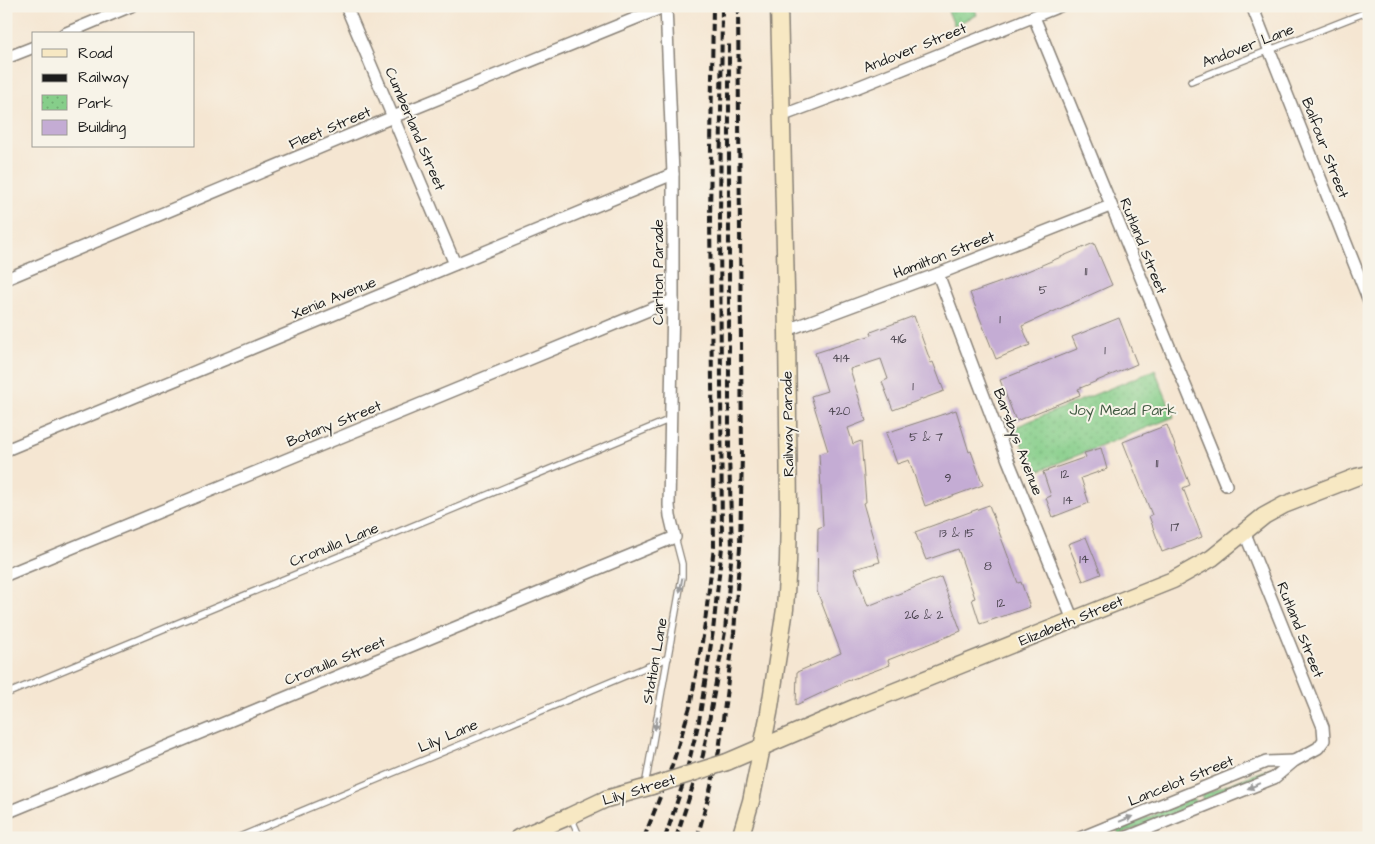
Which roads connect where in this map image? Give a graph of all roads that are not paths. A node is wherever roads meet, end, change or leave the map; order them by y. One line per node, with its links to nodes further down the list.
1 (131, 6): 9 (street)
2 (346, 6): 15 (street, Cumberland Street)
3 (666, 6): 15 (street, Fleet Street); 16 (street, Carlton Parade)
4 (779, 6): 14 (main road, Railway Parade)
5 (1060, 6): 8 (street, Andover Street)
6 (1252, 6): 11 (street, Balfour Street)
7 (1369, 11): 11 (lane, Andover Lane)
8 (1034, 17): 14 (street, Andover Street); 17 (street, Rutland Street)
9 (69, 32)
10 (32, 47): 12 (street)
11 (1271, 50): 13 (lane, Andover Lane); 22 (street, Balfour Street)
12 (6, 58)
13 (1191, 81)
14 (781, 116): 23 (main road, Railway Parade)
15 (393, 118): 18 (street, Cumberland Street); 20 (street, Fleet Street)
16 (673, 174): 18 (street, Xenia Avenue); 21 (street, Carlton Parade)
17 (1110, 206): 19 (street, Hamilton Street); 27 (street, Rutland Street)
18 (455, 264): 25 (street, Xenia Avenue)
19 (938, 274): 23 (street, Hamilton Street); 31 (street, Barsbys Avenue)
20 (6, 279)
21 (673, 300): 24 (street, Carlton Parade); 30 (street, Botany Street)
22 (1369, 301)
23 (787, 330): 35 (main road, Railway Parade)
24 (671, 420): 29 (street, Carlton Parade); 33 (lane, Cronulla Lane)
25 (6, 450)
26 (1369, 474): 28 (main road, Elizabeth Street)
27 (1226, 485)
28 (1244, 532): 31 (main road, Elizabeth Street); 34 (street, Rutland Street)
29 (675, 538): 32 (lane, Station Lane, one-way to 32); 38 (street, Cronulla Street)
30 (6, 575)
31 (1073, 620): 35 (main road, Elizabeth Street)
32 (668, 658): 37 (lane, Station Lane, one-way to 37); 40 (lane, Lily Lane)
33 (6, 694)
34 (1324, 740): 36 (street, Lancelot Street)
35 (762, 748): 37 (main road, Lily Street, bridge); 43 (main road, Railway Parade)
36 (1294, 761): 44 (street, Lancelot Street, one-way to 36); 45 (street, Lancelot Street, one-way to 45)
37 (648, 787): 39 (main road, Lily Street)
38 (6, 813)
39 (570, 816): 41 (main road, Lily Street); 42 (lane)
40 (237, 838)
41 (518, 838)
42 (580, 838)
43 (740, 838)
44 (1080, 838)
45 (1125, 838)

